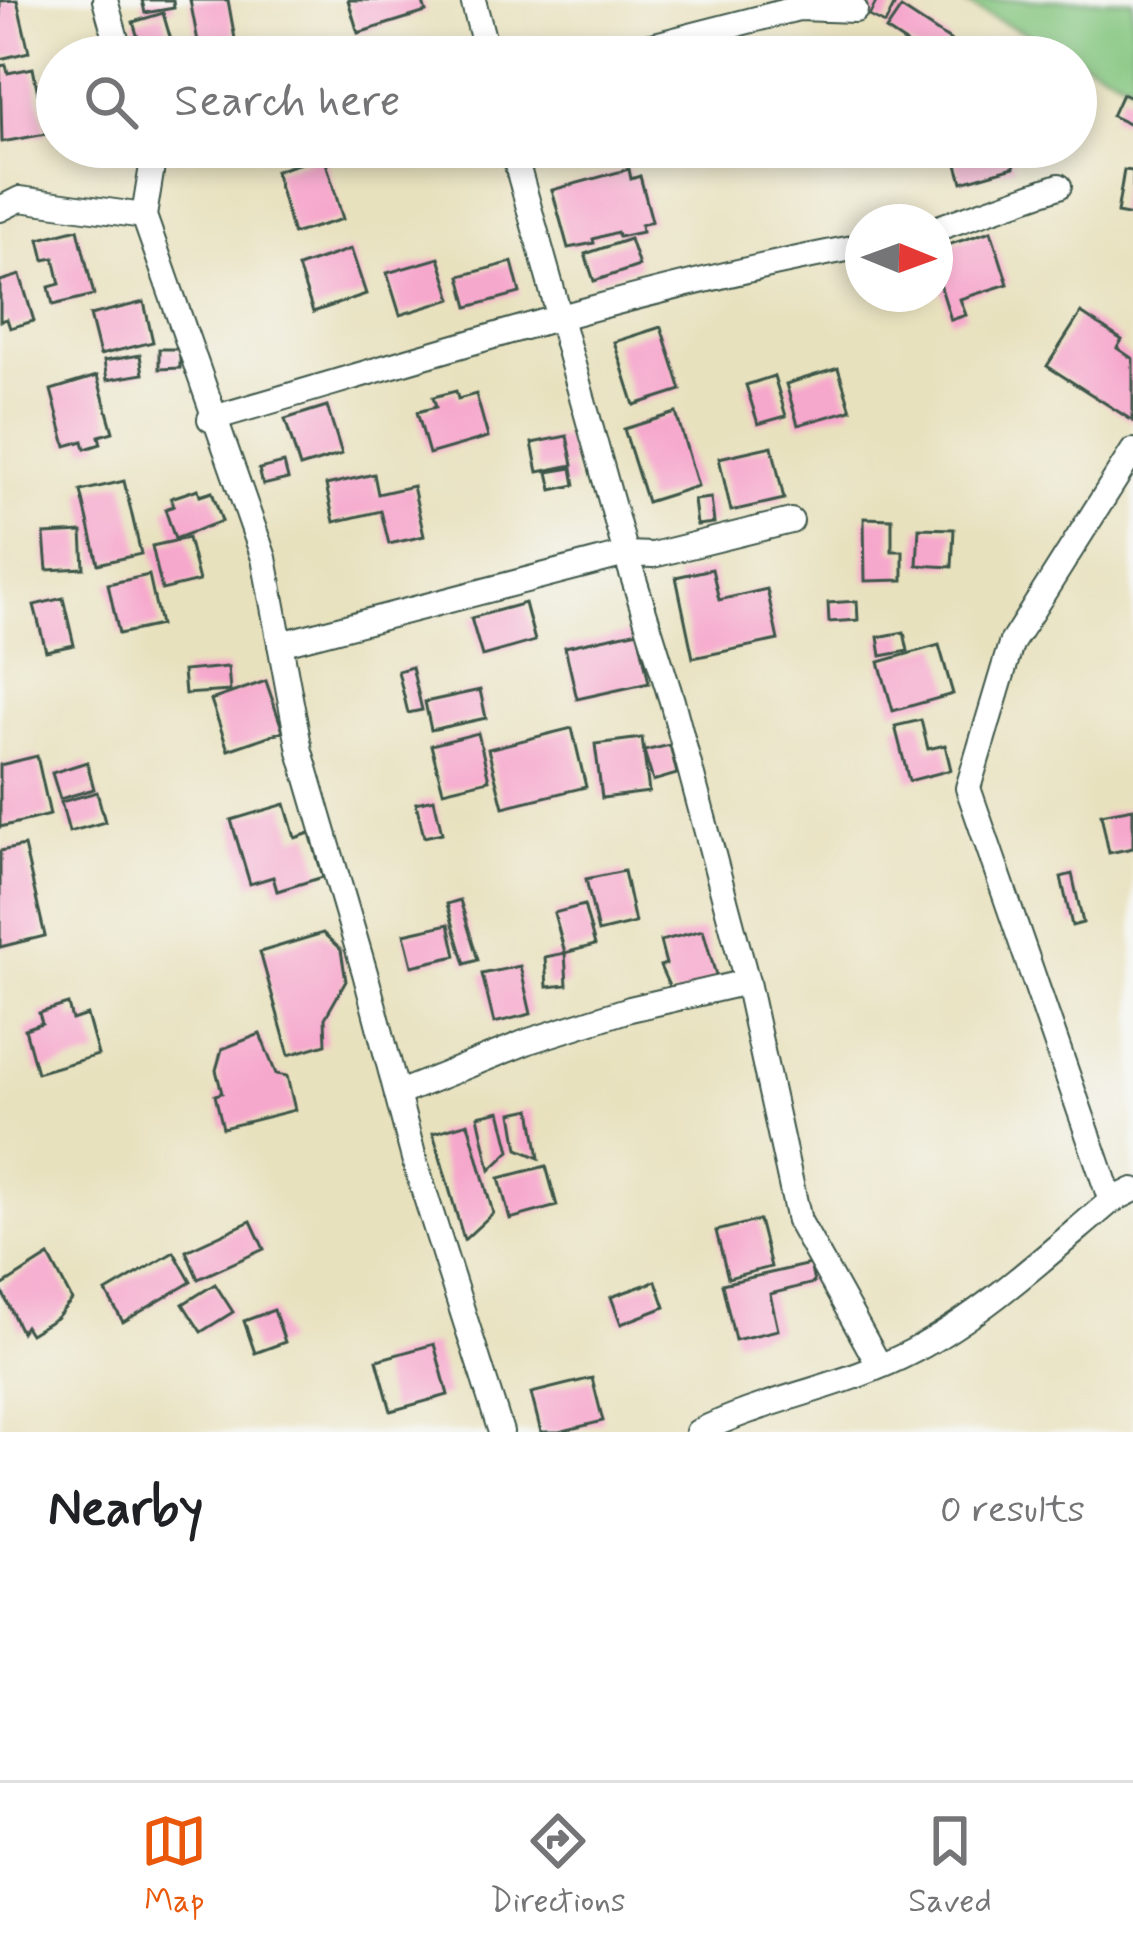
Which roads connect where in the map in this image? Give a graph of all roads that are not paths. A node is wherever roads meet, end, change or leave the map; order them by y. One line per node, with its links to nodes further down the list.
1 (105, 0): 4 (street)
2 (476, 1): 5 (street)
3 (855, 10): 6 (street)
4 (115, 36)
5 (484, 36)
6 (690, 36)
7 (152, 168): 11 (street)
8 (518, 168): 14 (street)
9 (1059, 186): 12 (street)
10 (0, 209): 11 (street)
11 (144, 216): 15 (street)
12 (953, 223)
13 (845, 249): 14 (street)
14 (558, 316): 15 (street); 18 (street)
15 (212, 418): 19 (street)
16 (1133, 451): 22 (street)
17 (790, 521): 18 (street)
18 (626, 554): 19 (street); 20 (street)
19 (280, 644): 21 (street)
20 (747, 982): 21 (street); 23 (street)
21 (397, 1094): 24 (street)
22 (1122, 1196): 23 (street)
23 (879, 1365): 25 (street)
24 (501, 1432)
25 (698, 1432)

